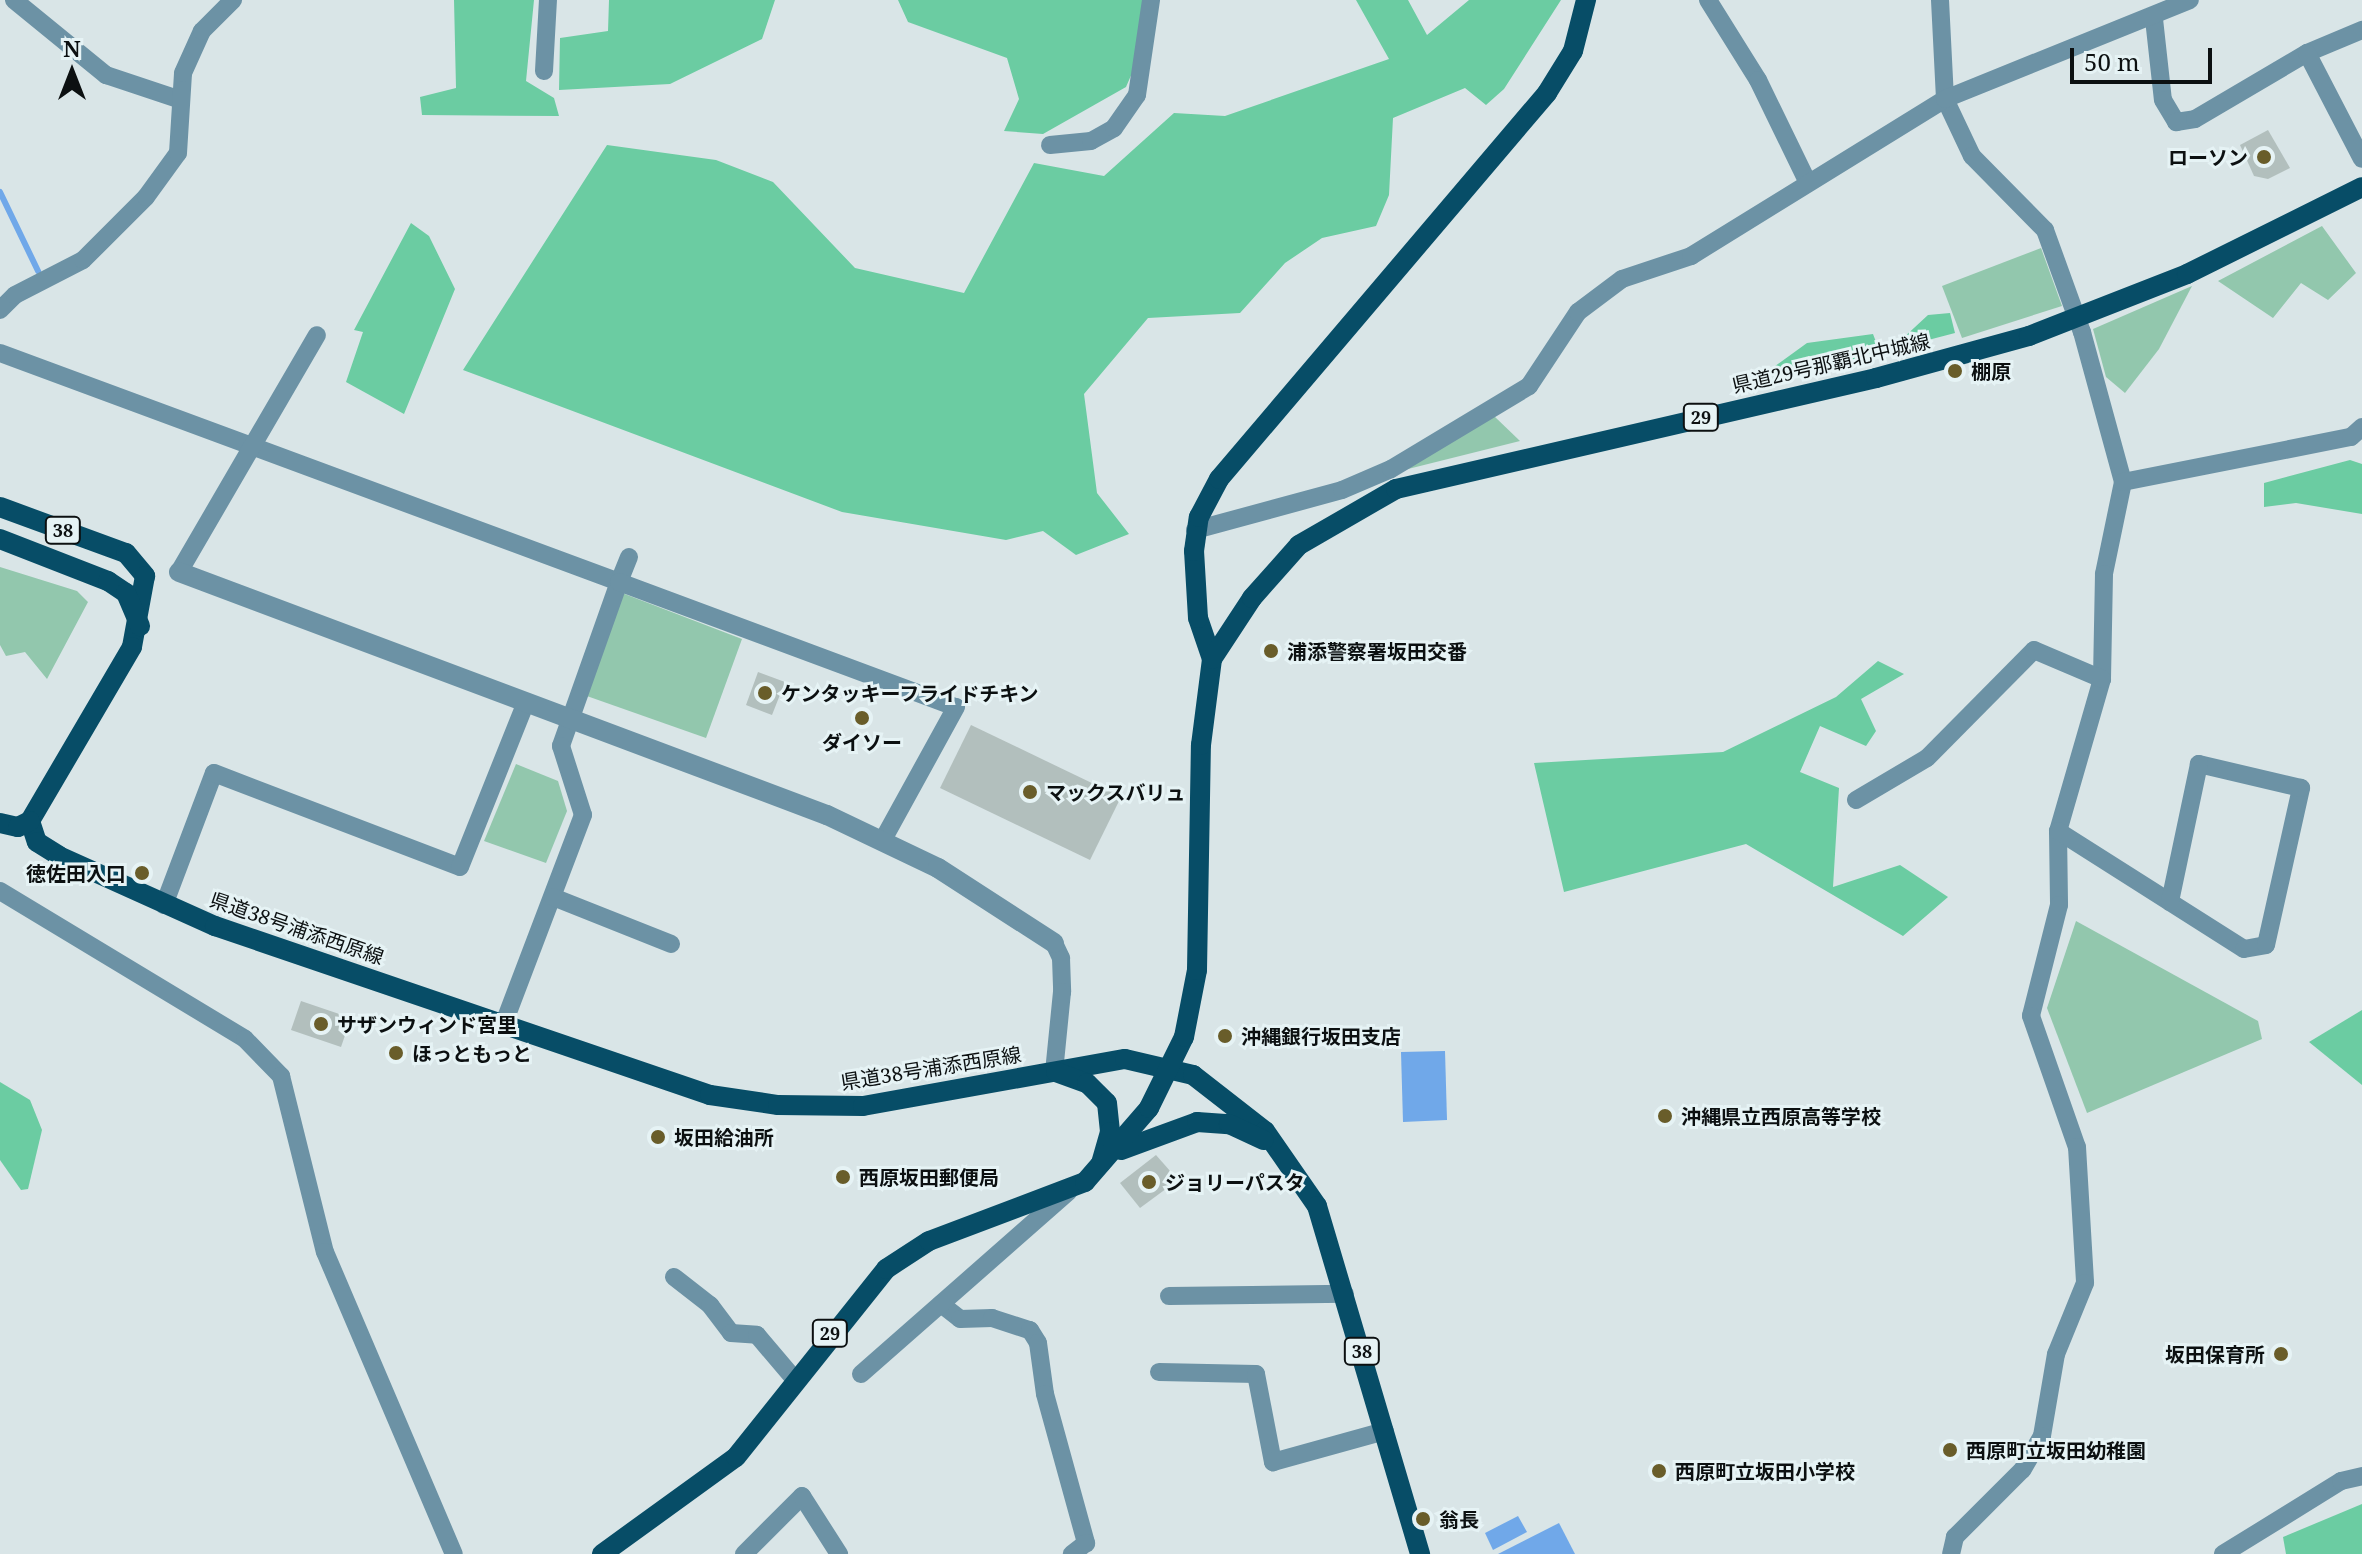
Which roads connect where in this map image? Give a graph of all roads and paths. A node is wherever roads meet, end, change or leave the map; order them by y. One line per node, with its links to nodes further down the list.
1 (14, 0): 14 (street)
2 (233, 0): 14 (street)
3 (548, 0): 12 (street)
4 (1151, 0): 15 (street)
5 (1586, 0): 30 (main road, 県道29号那覇北中城線 / 29)
6 (1708, 0): 17 (street)
7 (1940, 0): 13 (street)
8 (2190, 0): 9 (street)
9 (2154, 19): 11 (street); 13 (street)
10 (2362, 30): 11 (street)
11 (2307, 53): 16 (street)
12 (544, 71)
13 (1945, 99): 17 (street); 20 (street)
14 (181, 100): 19 (street)
15 (1050, 145)
16 (2362, 159)
17 (1808, 183): 25 (street)
18 (2362, 187): 20 (main road, 県道29号那覇北中城線 / 29)
19 (0, 310)
20 (2078, 319): 25 (main road, 県道29号那覇北中城線 / 29); 26 (street)
21 (317, 335): 24 (street)
22 (0, 353): 24 (street)
23 (2362, 427): 26 (street)
24 (250, 447): 33 (street); 34 (street)
25 (1393, 479): 27 (street); 29 (main road, 県道29号那覇北中城線 / 29)
26 (2123, 482): 37 (street)
27 (1342, 490): 29 (street); 30 (street)
28 (0, 507): 35 (main road, 38)
29 (1353, 510): 36 (main road, 県道29号那覇北中城線 / 29)
30 (1195, 530): 36 (main road, 県道29号那覇北中城線 / 29)
31 (0, 539): 35 (main road, 38)
32 (629, 557): 34 (street)
33 (179, 572): 38 (street)
34 (619, 582): 39 (street); 44 (street)
35 (140, 626): 41 (main road)
36 (1212, 659): 52 (main road, 県道29号那覇北中城線 / 29)
37 (2102, 679): 40 (street); 43 (street)
38 (526, 702): 39 (street); 48 (street)
39 (571, 718): 44 (street); 46 (street)
40 (1856, 800)
41 (30, 821): 42 (main road); 48 (main road, 県道38号浦添西原線 / 38)
42 (0, 823)
43 (2058, 831): 47 (street); 73 (street)
44 (883, 840): 49 (street)
45 (0, 891): 67 (street)
46 (553, 897): 50 (street); 51 (street)
47 (2170, 902): 47 (street)
48 (164, 905): 51 (main road, 県道38号浦添西原線 / 38)
49 (1054, 943): 53 (street)
50 (671, 944)
51 (503, 1026): 53 (main road, 県道38号浦添西原線 / 38)
52 (1172, 1067): 53 (main road, 県道38号浦添西原線 / 38); 54 (main road, 県道29号那覇北中城線 / 29); 55 (main road, 県道38号浦添西原線 / 38)
53 (1054, 1072): 56 (main road)
54 (1116, 1152): 55 (main road); 56 (main road, 県道29号那覇北中城線 / 29)
55 (1286, 1155): 59 (main road, 県道38号浦添西原線 / 38)
56 (1097, 1170): 57 (main road, 県道29号那覇北中城線 / 29)
57 (1068, 1192): 61 (street); 64 (main road, 県道29号那覇北中城線 / 29)
58 (674, 1277): 64 (street)
59 (1345, 1294): 60 (street); 65 (main road, 県道38号浦添西原線 / 38)
60 (1169, 1296)
61 (941, 1304): 63 (street); 71 (street)
62 (1159, 1372): 65 (street)
63 (861, 1374)
64 (796, 1381): 68 (main road, 県道29号那覇北中城線 / 29)
65 (1385, 1431): 72 (main road, 県道38号浦添西原線 / 38)
66 (2362, 1476): 74 (street)
67 (454, 1554)
68 (602, 1554)
69 (744, 1554): 70 (street)
70 (839, 1554)
71 (1072, 1554)
72 (1420, 1554)
73 (1951, 1554)
74 (2223, 1554)

